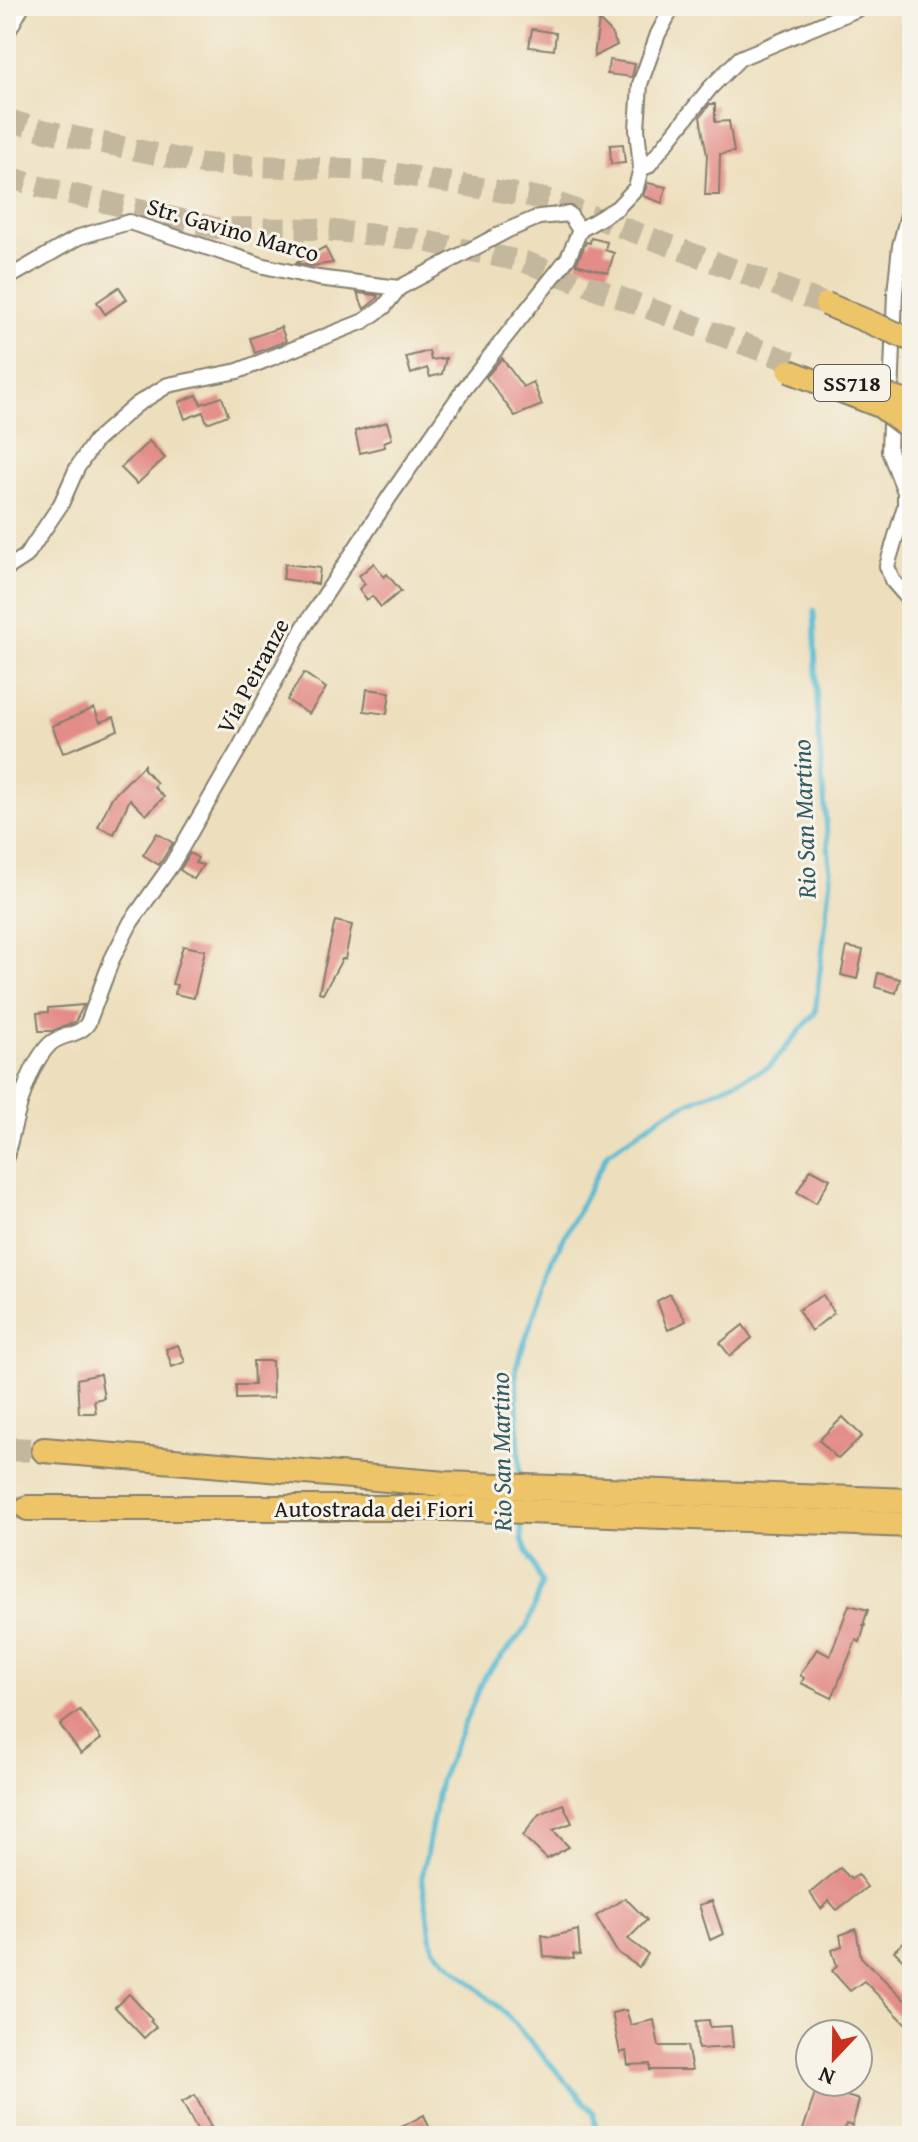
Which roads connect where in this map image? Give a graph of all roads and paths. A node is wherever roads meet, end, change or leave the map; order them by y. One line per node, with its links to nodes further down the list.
1 (22, 6): 4 (street)
2 (673, 6): 5 (street)
3 (865, 6): 5 (street)
4 (6, 35)
5 (641, 168): 7 (street)
6 (912, 199): 15 (street)
7 (580, 230): 9 (street); 16 (street, Via Peiranze)
8 (6, 279): 9 (street, Str. Gavino Marco)
9 (399, 288): 14 (street)
10 (912, 329): 11 (highway, SS718, bridge)
11 (912, 340)
12 (912, 404): 13 (highway, SS718, bridge)
13 (912, 430)
14 (6, 569)
15 (912, 603)
16 (6, 1157)
17 (44, 1450): 18 (highway, Autostrada dei Fiori)
18 (912, 1501)
19 (28, 1508): 20 (highway, Autostrada dei Fiori)
20 (912, 1525)

